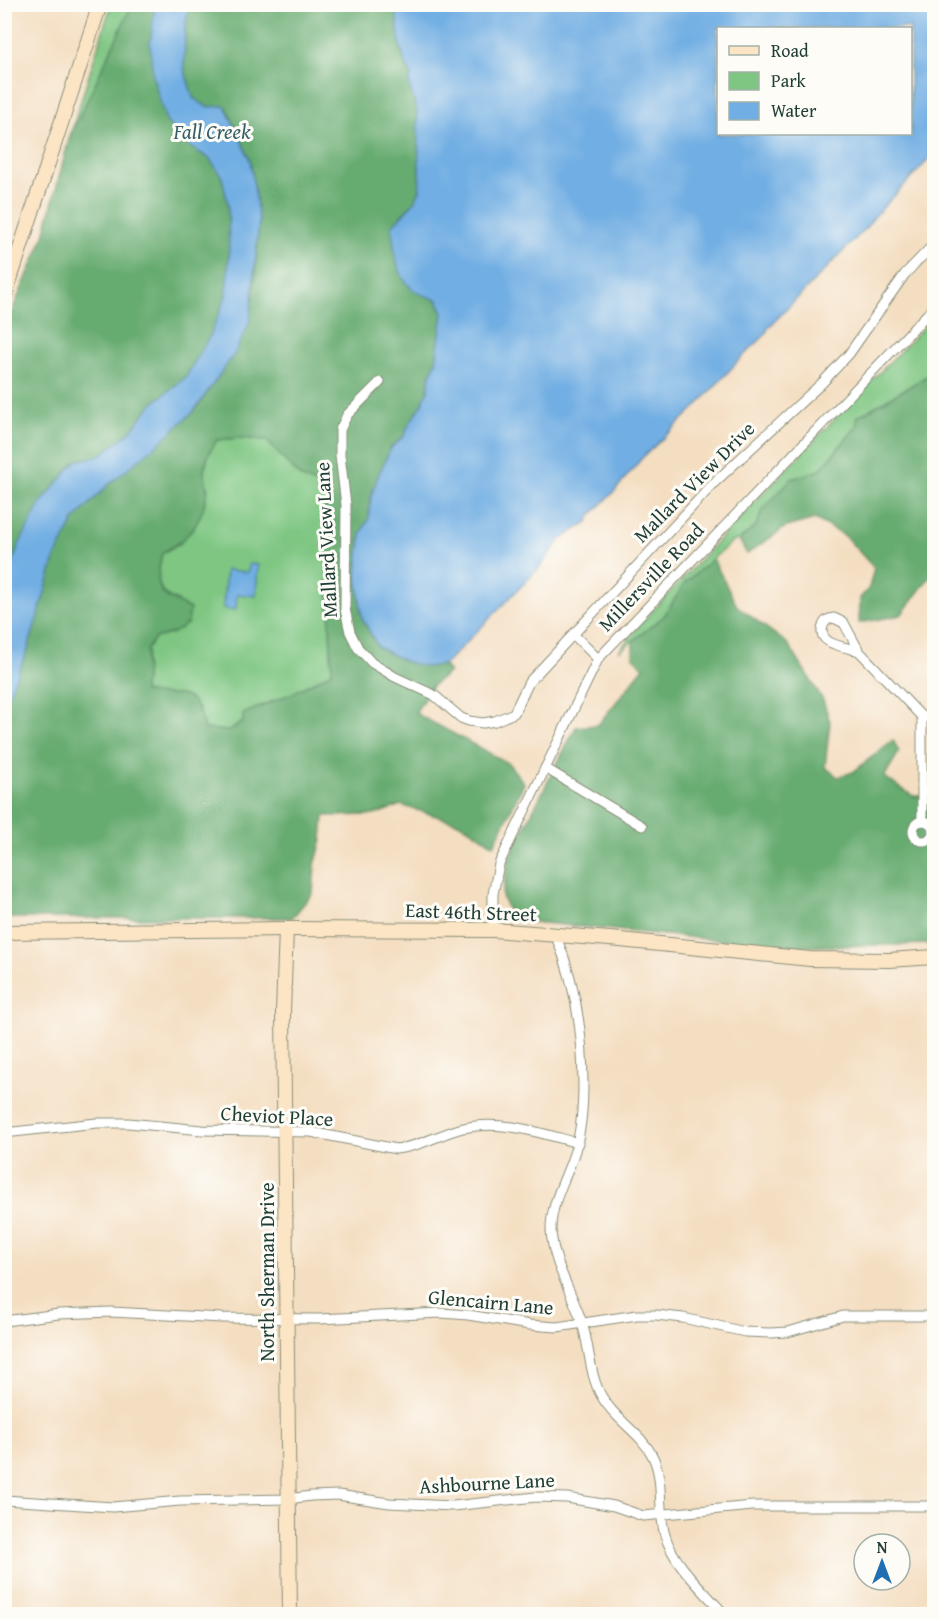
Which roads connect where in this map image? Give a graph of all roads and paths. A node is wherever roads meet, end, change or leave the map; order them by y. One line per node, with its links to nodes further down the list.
1 (100, 4): 3 (main road)
2 (934, 244): 6 (street, Mallard View Drive)
3 (4, 298)
4 (934, 307): 8 (street, Millersville Road)
5 (380, 382): 11 (street, Mallard View Lane)
6 (573, 634): 8 (street); 11 (street, Mallard View Drive)
7 (859, 651): 10 (street)
8 (598, 659): 12 (street, Millersville Road)
9 (934, 715): 10 (street)
10 (922, 717): 13 (street)
11 (469, 721)
12 (545, 768): 14 (street); 16 (street, Millersville Road)
13 (922, 821)
14 (642, 826)
15 (286, 929): 16 (main road, East 46th Street); 17 (main road, East 46th Street); 20 (main road, North Sherman Drive)
16 (493, 930): 18 (main road, East 46th Street)
17 (4, 932)
18 (555, 934): 19 (main road, East 46th Street); 22 (street)
19 (934, 957)
20 (285, 1131): 21 (street, Cheviot Place); 22 (street, Cheviot Place); 24 (main road, North Sherman Drive)
21 (4, 1133)
22 (578, 1143): 26 (street)
23 (934, 1316): 26 (street, Glencairn Lane)
24 (287, 1319): 25 (street, Glencairn Lane); 26 (street, Glencairn Lane); 27 (main road, North Sherman Drive)
25 (4, 1321)
26 (583, 1324): 30 (street)
27 (288, 1499): 28 (street, Ashbourne Lane); 30 (street, Ashbourne Lane); 31 (main road, North Sherman Drive)
28 (4, 1500)
29 (934, 1506): 30 (street, Ashbourne Lane)
30 (661, 1514): 32 (street)
31 (290, 1614)
32 (724, 1614)

